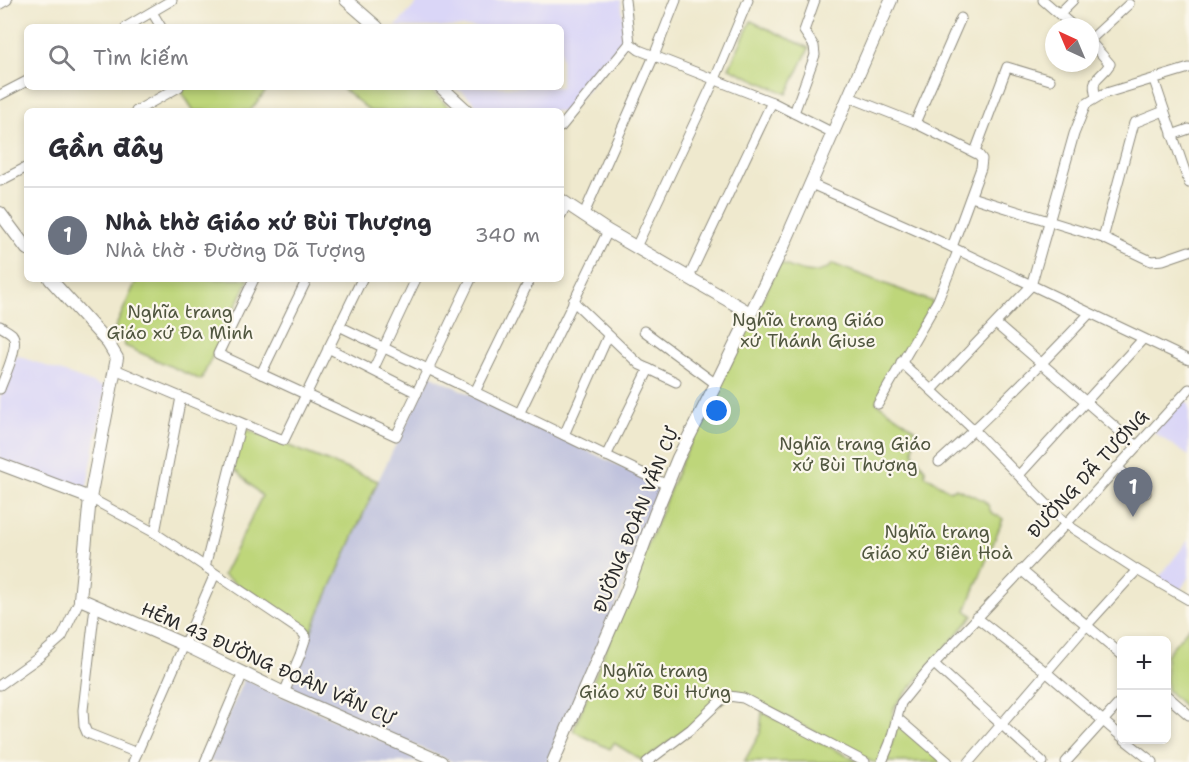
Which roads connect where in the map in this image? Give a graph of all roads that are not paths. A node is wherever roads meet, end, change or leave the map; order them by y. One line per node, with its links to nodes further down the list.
1 (7, 0): 11 (street)
2 (172, 0): 13 (street)
3 (345, 0): 19 (street)
4 (625, 0): 21 (street)
5 (676, 0): 23 (street)
6 (748, 0): 25 (street)
7 (815, 0): 38 (street)
8 (891, 0): 32 (street, ĐƯỜNG ĐOÀN VĂN CỰ)
9 (1043, 0): 14 (street)
10 (1073, 0): 14 (street)
11 (0, 4)
12 (1129, 4): 20 (street)
13 (152, 12): 17 (street); 18 (street)
14 (1059, 14): 16 (street)
15 (961, 18): 40 (street)
16 (1064, 18)
17 (131, 24)
18 (159, 24)
19 (373, 24)
20 (1099, 32)
21 (630, 43): 23 (street); 39 (street)
22 (1099, 51): 33 (street)
23 (654, 56): 25 (street); 52 (street)
24 (1189, 68): 27 (street)
25 (715, 79): 34 (street); 57 (street)
26 (1050, 80): 44 (street)
27 (1154, 80): 33 (street); 37 (street)
28 (24, 83): 31 (street)
29 (174, 90): 35 (street)
30 (444, 90): 36 (street)
31 (0, 96)
32 (849, 97): 40 (street); 42 (street, ĐƯỜNG ĐOÀN VĂN CỰ)
33 (1096, 97): 53 (street)
34 (772, 102): 38 (street); 60 (street)
35 (141, 108)
36 (460, 108)
37 (1164, 111): 43 (street); 55 (street)
38 (794, 113): 42 (street)
39 (564, 123)
40 (915, 123): 44 (street)
41 (1189, 129): 43 (street)
42 (833, 133): 48 (street, ĐƯỜNG ĐOÀN VĂN CỰ)
43 (1172, 135): 47 (street)
44 (975, 152): 49 (street)
45 (24, 169): 46 (street)
46 (0, 181)
47 (1189, 183)
48 (811, 184): 58 (street); 70 (street, ĐƯỜNG ĐOÀN VĂN CỰ)
49 (971, 197): 53 (street); 58 (street)
50 (564, 207): 52 (street)
51 (0, 214): 56 (street)
52 (584, 216): 54 (street)
53 (1048, 222): 55 (street); 68 (street)
54 (608, 231): 57 (street); 69 (street)
55 (1103, 238): 59 (street)
56 (24, 245)
57 (636, 247): 60 (street)
58 (955, 249): 68 (street); 81 (street)
59 (1189, 251)
60 (689, 277): 70 (street)
61 (53, 282): 83 (street)
62 (253, 282): 87 (street)
63 (306, 282): 87 (street)
64 (361, 282): 74 (street)
65 (415, 282): 79 (street)
66 (470, 282): 86 (street)
67 (529, 282): 93 (street)
68 (1031, 286): 71 (street); 72 (street)
69 (573, 301): 76 (street); 99 (street)
70 (750, 313): 89 (street, ĐƯỜNG ĐOÀN VĂN CỰ)
71 (1089, 314): 77 (street); 82 (street)
72 (996, 324): 82 (street); 92 (street)
73 (0, 326): 90 (street)
74 (339, 326): 78 (street); 79 (street)
75 (644, 331): 89 (street)
76 (608, 336): 84 (street); 102 (street)
77 (1143, 339): 80 (street); 97 (street)
78 (328, 348): 85 (street); 95 (street)
79 (384, 348): 85 (street); 86 (street)
80 (1189, 360)
81 (901, 362): 92 (street); 98 (street)
82 (1041, 364): 97 (street); 101 (street)
83 (115, 369): 96 (street); 111 (street)
84 (649, 369): 88 (street); 104 (street)
85 (373, 370): 94 (street)
86 (429, 370): 93 (street); 94 (street)
87 (261, 374): 95 (street)
88 (676, 382)
89 (716, 384): 109 (street, ĐƯỜNG ĐOÀN VĂN CỰ)
90 (0, 389)
91 (1189, 389): 103 (street, ĐƯỜNG DÃ TƯỢNG)
92 (932, 390): 101 (street)
93 (475, 392): 99 (street)
94 (417, 393): 95 (street)
95 (306, 395): 100 (street)
96 (181, 397): 100 (street); 113 (street)
97 (1086, 402): 103 (street); 108 (street)
98 (878, 404)
99 (519, 414): 102 (street)
100 (241, 423): 114 (street)
101 (974, 430): 105 (street); 108 (street)
102 (564, 435): 104 (street)
103 (1137, 446): 107 (street, ĐƯỜNG DÃ TƯỢNG)
104 (606, 456): 109 (street)
105 (939, 462)
106 (0, 465): 111 (street)
107 (1117, 467): 110 (street); 112 (street, ĐƯỜNG DÃ TƯỢNG)
108 (1019, 475): 112 (street)
109 (666, 485): 141 (street, ĐƯỜNG ĐOÀN VĂN CỰ)
110 (1146, 493)
111 (90, 498): 113 (street); 118 (street)
112 (1066, 524): 115 (street, ĐƯỜNG DÃ TƯỢNG); 116 (street)
113 (155, 533): 114 (street)
114 (205, 567): 117 (street)
115 (1021, 570): 121 (street, ĐƯỜNG DÃ TƯỢNG); 122 (street)
116 (1137, 570): 119 (street); 122 (street)
117 (215, 574): 123 (street); 129 (street)
118 (80, 599): 120 (street, HẺM 43 ĐƯỜNG ĐOÀN VĂN CỰ); 128 (street)
119 (1189, 600)
120 (95, 606): 123 (street, HẺM 43 ĐƯỜNG ĐOÀN VĂN CỰ); 138 (street)
121 (976, 617): 125 (street, ĐƯỜNG DÃ TƯỢNG); 126 (street)
122 (1087, 625): 124 (street); 126 (street)
123 (185, 645): 127 (street, HẺM 43 ĐƯỜNG ĐOÀN VĂN CỰ); 138 (street)
124 (1117, 651)
125 (934, 664): 133 (street, ĐƯỜNG DÃ TƯỢNG); 135 (street)
126 (1046, 672): 134 (street); 135 (street)
127 (243, 673): 129 (street, HẺM 43 ĐƯỜNG ĐOÀN VĂN CỰ); 139 (street)
128 (0, 685)
129 (284, 693): 140 (street, HẺM 43 ĐƯỜNG ĐOÀN VĂN CỰ)
130 (1171, 699): 132 (street)
131 (1117, 706): 134 (street)
132 (1189, 715)
133 (897, 717): 144 (street, ĐƯỜNG DÃ TƯỢNG); 145 (street)
134 (1103, 722): 136 (street); 148 (street)
135 (1002, 724): 146 (street); 147 (street)
136 (1117, 732)
137 (1130, 744): 149 (street)
138 (135, 757)
139 (205, 762)
140 (441, 762)
141 (553, 762)
142 (647, 762): 143 (street)
143 (866, 762)
144 (882, 762)
145 (948, 762)
146 (969, 762)
147 (1043, 762)
148 (1066, 762)
149 (1154, 762)

